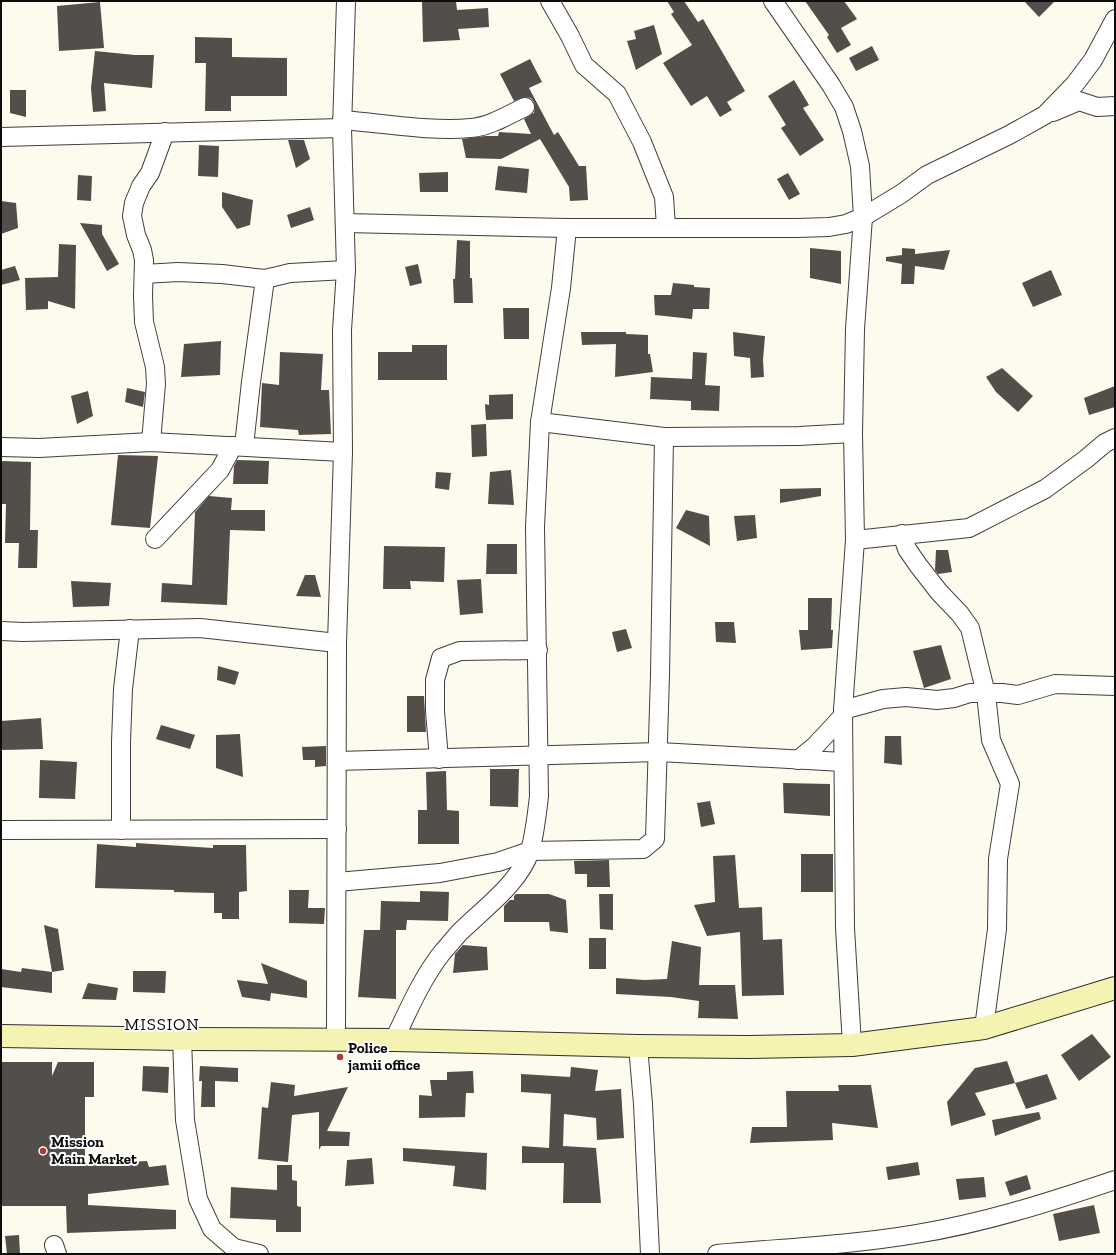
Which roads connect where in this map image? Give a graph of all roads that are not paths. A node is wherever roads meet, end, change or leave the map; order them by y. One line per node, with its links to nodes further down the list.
1 (346, 1): 8 (street)
2 (550, 1): 13 (street)
3 (773, 1): 11 (street)
4 (1115, 19): 7 (street)
5 (1115, 106): 7 (street)
6 (525, 107): 8 (street)
7 (1045, 115): 11 (street)
8 (342, 124): 9 (street); 12 (street)
9 (165, 132): 10 (street); 16 (street)
10 (1, 138)
11 (863, 217): 13 (street); 19 (street)
12 (345, 223): 14 (street); 15 (street)
13 (666, 227): 14 (street)
14 (567, 228): 18 (street)
15 (346, 270): 17 (street); 25 (street)
16 (144, 274): 17 (street); 22 (street)
17 (264, 279): 23 (street)
18 (540, 422): 20 (street); 32 (street)
19 (853, 433): 20 (street); 28 (street)
20 (664, 437): 36 (street)
21 (1115, 438): 26 (street)
22 (151, 442): 23 (street); 24 (street)
23 (238, 446): 25 (street); 27 (street)
24 (1, 447)
25 (343, 452): 31 (street)
26 (902, 534): 28 (street); 34 (street)
27 (155, 539)
28 (855, 540): 35 (street)
29 (130, 629): 30 (street); 31 (street); 44 (street)
30 (1, 631)
31 (338, 643): 40 (street)
32 (538, 650): 37 (street); 38 (street)
33 (1115, 686): 34 (street)
34 (986, 694): 35 (street); 48 (street)
35 (843, 713): 39 (street); 41 (street)
36 (659, 752): 37 (street); 39 (street); 45 (street)
37 (540, 756): 38 (street); 45 (street)
38 (439, 759): 40 (street)
39 (798, 760): 41 (street)
40 (337, 761): 42 (street)
41 (843, 762): 53 (street)
42 (337, 829): 44 (street); 46 (street)
43 (1, 830): 44 (street)
44 (121, 830)
45 (530, 851): 46 (street); 52 (street)
46 (337, 882): 51 (street)
47 (1115, 988): 48 (main road)
48 (984, 1028): 53 (main road)
49 (1, 1036): 50 (main road)
50 (182, 1039): 51 (main road); 56 (street)
51 (336, 1039): 52 (main road)
52 (394, 1040): 54 (main road)
53 (852, 1045): 54 (main road)
54 (638, 1046): 57 (street)
55 (1115, 1180): 58 (street)
56 (259, 1254)
57 (650, 1254)
58 (717, 1254)

